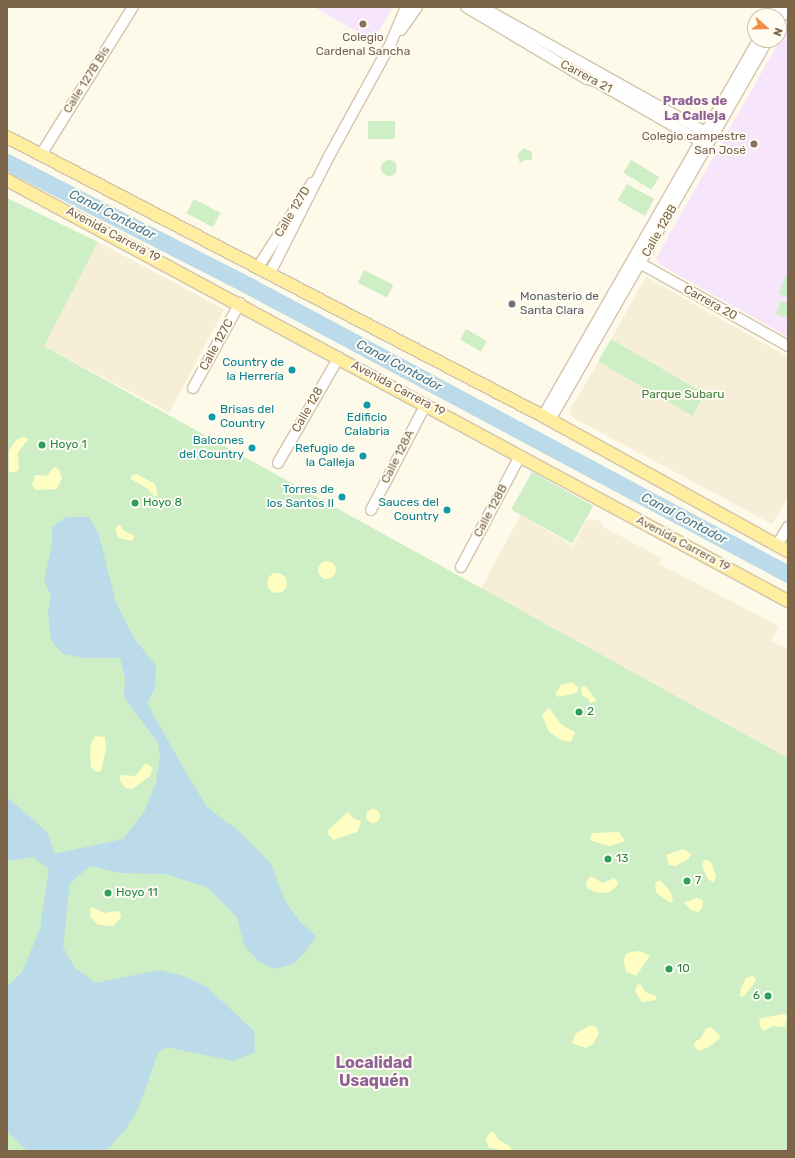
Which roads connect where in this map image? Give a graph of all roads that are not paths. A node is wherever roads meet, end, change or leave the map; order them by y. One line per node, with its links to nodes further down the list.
1 (132, 7): 12 (street, Calle 127B Bis)
2 (406, 7): 6 (street, Calle 127D)
3 (418, 7): 6 (street, Calle 127D)
4 (466, 7): 11 (street, Carrera 21)
5 (482, 7): 9 (street, Carrera 21)
6 (390, 45): 13 (street, Calle 127D)
7 (754, 48): 9 (street, Calle 128B)
8 (763, 48): 9 (street, Calle 128B)
9 (709, 134): 11 (street, Calle 128B)
10 (9, 138): 12 (main road)
11 (704, 144): 15 (street, Calle 128B)
12 (42, 153): 16 (main road)
13 (328, 158): 16 (street, Calle 127D); 17 (street, Calle 127D)
14 (7, 180): 18 (main road, Avenida Carrera 19)
15 (637, 261): 19 (street, Carrera 20); 23 (street, Calle 128B)
16 (258, 267): 17 (main road)
17 (270, 273): 23 (main road)
18 (240, 303): 20 (main road, Avenida Carrera 19); 21 (street, Calle 127C)
19 (788, 346)
20 (339, 357): 22 (main road, Avenida Carrera 19); 25 (street, Calle 128)
21 (193, 388)
22 (426, 404): 24 (main road, Avenida Carrera 19); 26 (street, Calle 128A)
23 (547, 418): 28 (main road)
24 (520, 456): 30 (street, Calle 128B); 31 (main road, Avenida Carrera 19)
25 (278, 463)
26 (371, 510)
27 (788, 527): 28 (street)
28 (777, 545): 29 (main road)
29 (788, 551)
30 (461, 567)
31 (788, 600)

